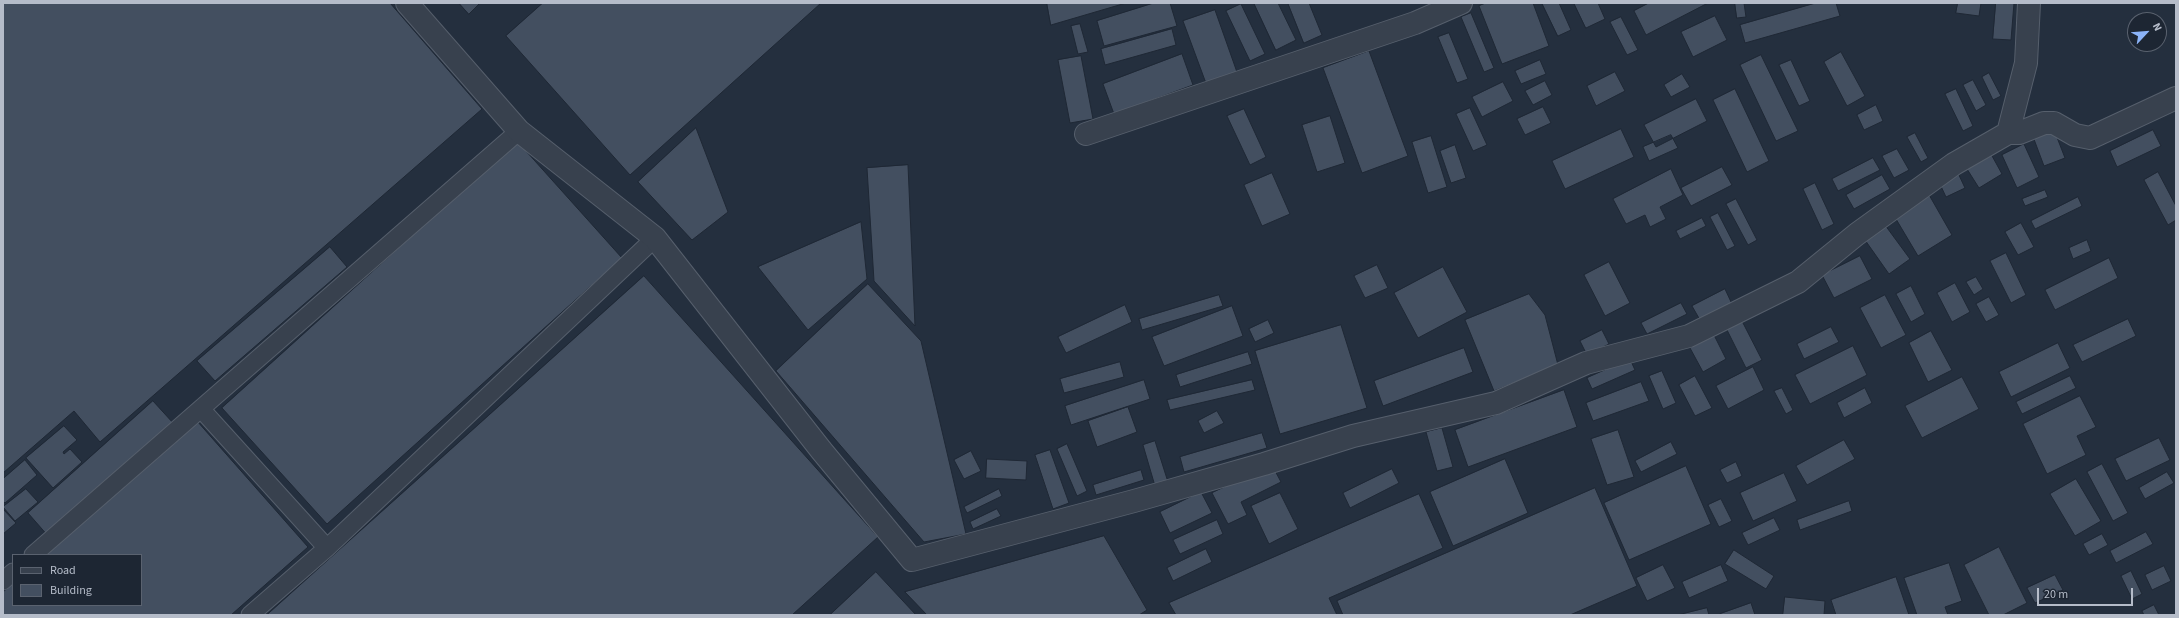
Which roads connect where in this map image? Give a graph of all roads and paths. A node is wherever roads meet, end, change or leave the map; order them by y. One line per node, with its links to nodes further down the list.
1 (407, 3): 5 (street)
2 (1461, 3): 7 (street)
3 (2029, 3): 6 (street)
4 (2176, 98): 6 (street)
5 (520, 132): 8 (street); 9 (lane)
6 (2008, 133): 8 (street)
7 (1086, 134)
8 (655, 238): 10 (lane)
9 (202, 410): 10 (lane); 11 (lane)
10 (327, 548): 14 (lane)
11 (34, 554)
12 (12, 573): 13 (lane)
13 (3, 581)
14 (250, 615)

